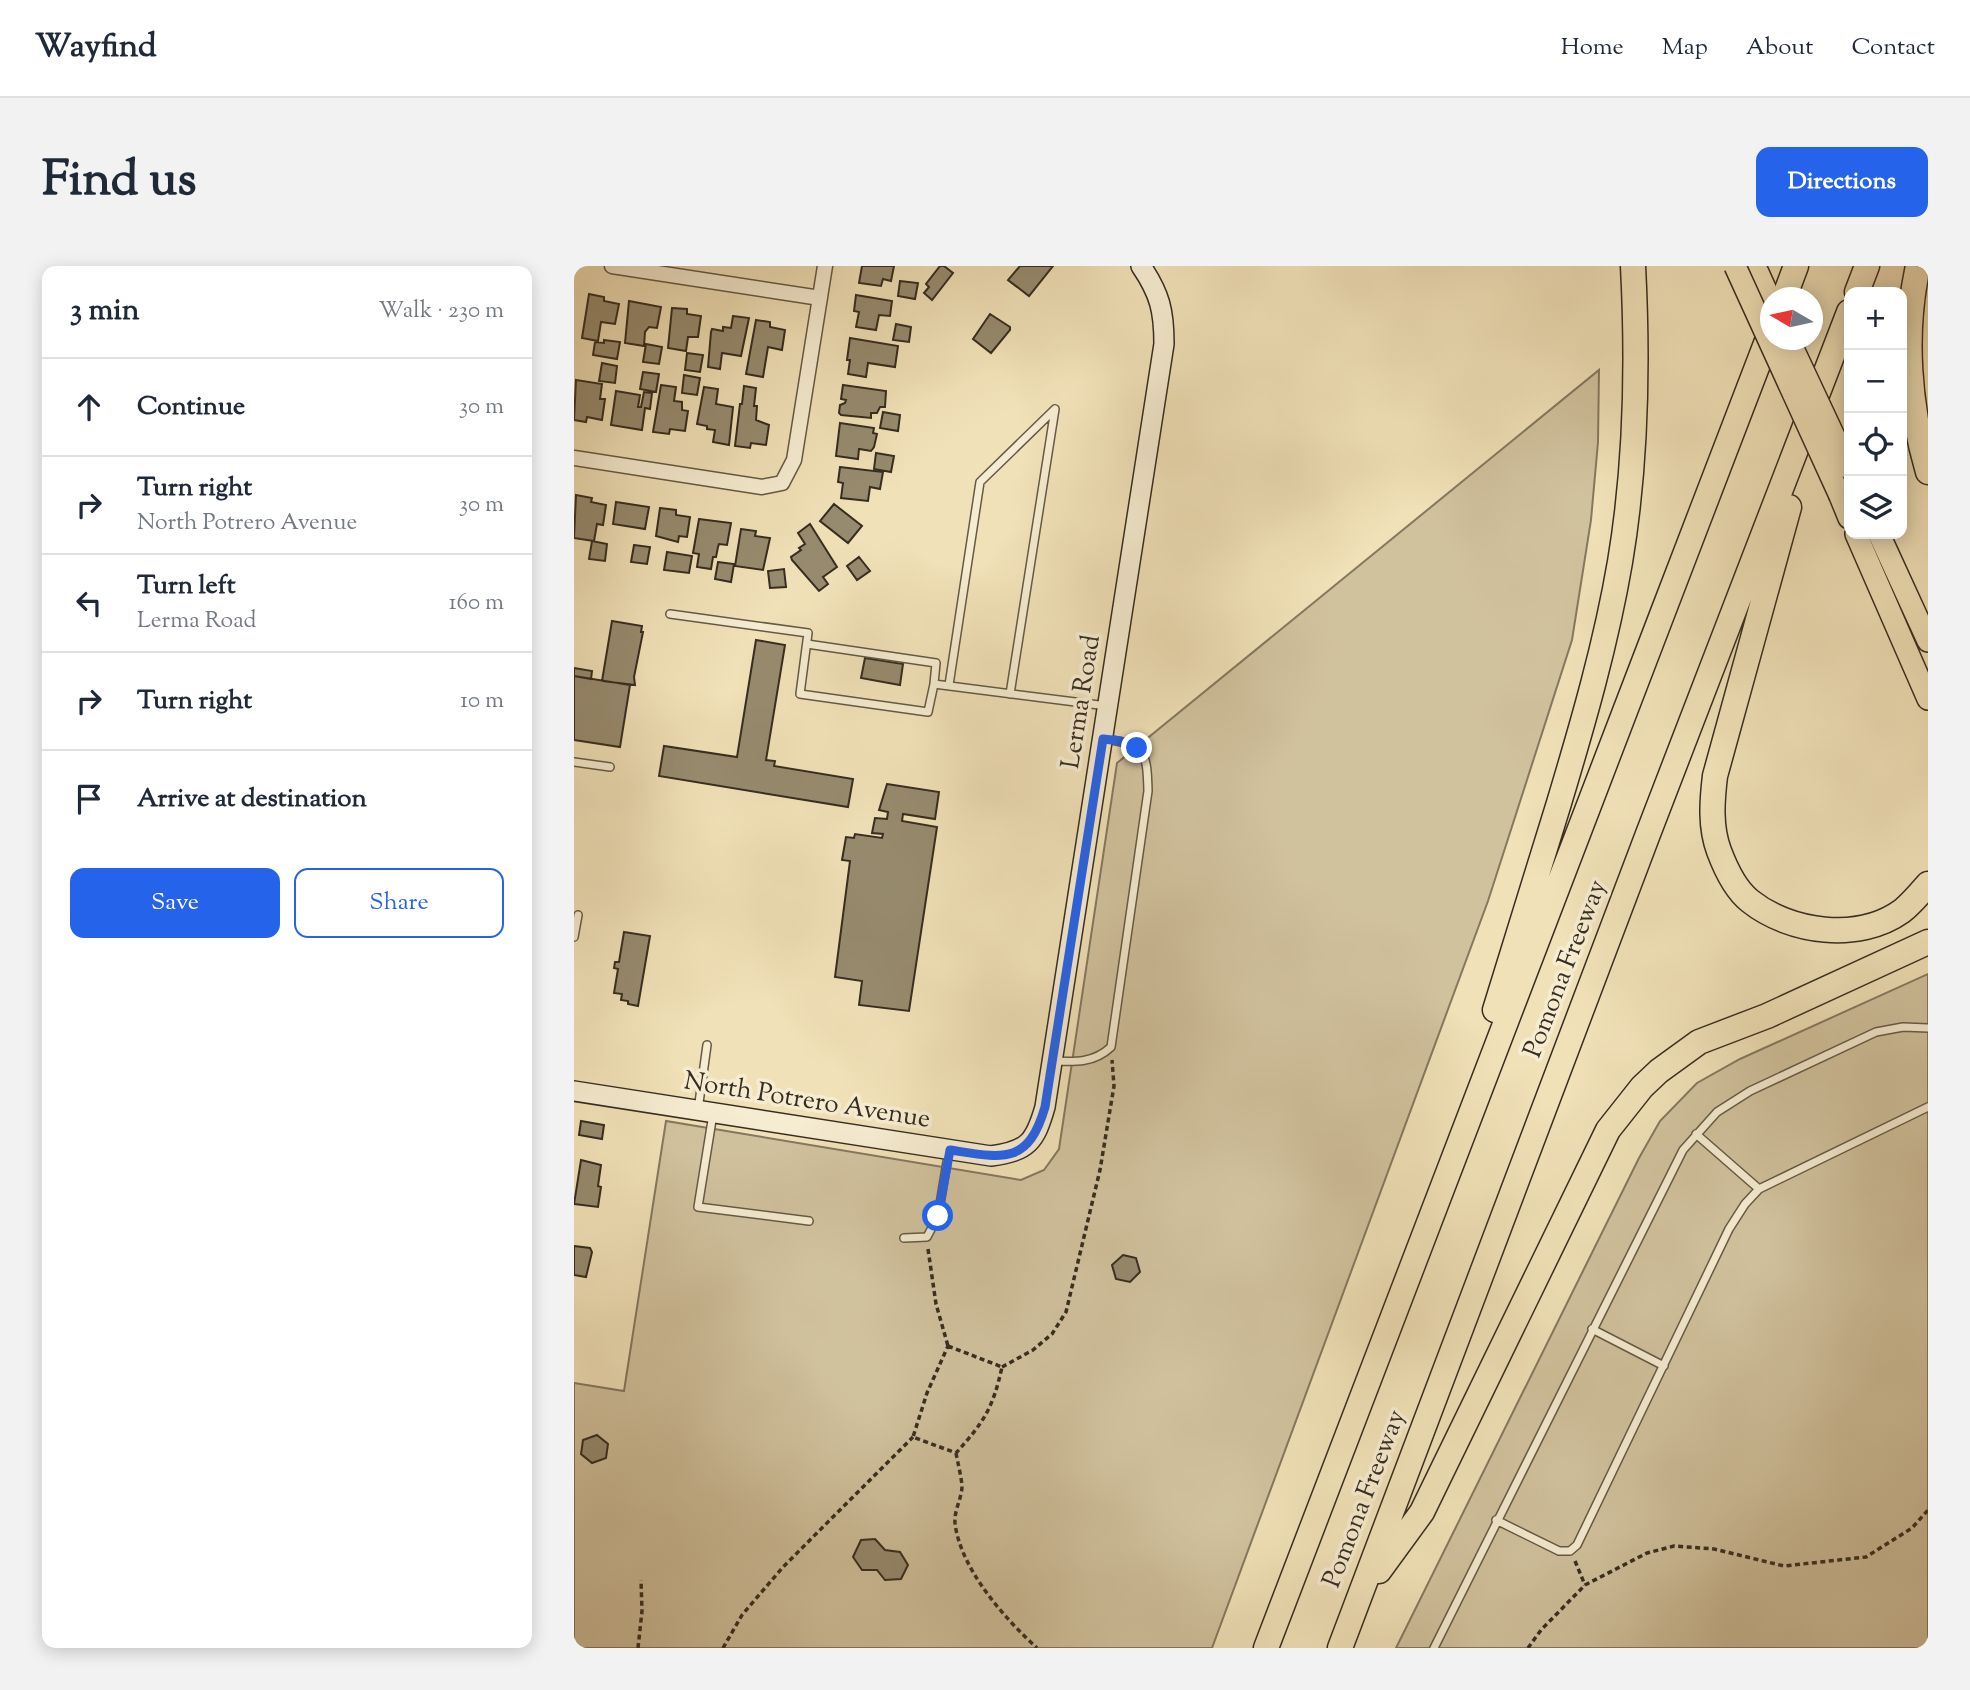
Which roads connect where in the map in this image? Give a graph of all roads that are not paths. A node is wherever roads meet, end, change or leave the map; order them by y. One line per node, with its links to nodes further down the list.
1 (612, 266): 13 (street)
2 (825, 266): 13 (street)
3 (1141, 266): 31 (street, Lerma Road)
4 (1633, 266): 50 (highway)
5 (1735, 266): 21 (main road, bridge)
6 (1755, 266): 10 (main road)
7 (1794, 266): 11 (highway)
8 (1867, 266): 12 (highway)
9 (1918, 266): 20 (highway)
10 (1765, 287)
11 (1787, 287)
12 (1859, 287)
13 (820, 298): 19 (street)
14 (1844, 325): 17 (highway, Pomona Freeway)
15 (1763, 350): 50 (highway, Pomona Freeway)
16 (1794, 350): 18 (main road, bridge)
17 (1828, 368): 35 (highway); 55 (highway, Pomona Freeway)
18 (1844, 457)
19 (574, 458)
20 (1928, 472)
21 (1844, 506)
22 (1858, 539): 30 (main road)
23 (1881, 539): 25 (main road)
24 (670, 614): 26 (lane)
25 (1928, 641)
26 (807, 645): 27 (lane); 27 (lane)
27 (934, 684): 28 (lane)
28 (949, 685): 29 (lane); 29 (lane)
29 (1010, 694): 31 (lane)
30 (1928, 699)
31 (1108, 707): 32 (street, Lerma Road)
32 (1103, 739): 41 (street, Lerma Road); 41 (lane)
33 (574, 762): 34 (lane)
34 (610, 767)
35 (1928, 884)
36 (578, 915): 37 (lane)
37 (574, 937)
38 (1928, 942): 55 (highway)
39 (1928, 1028): 45 (lane)
40 (707, 1045): 44 (lane)
41 (1052, 1061): 46 (street, Lerma Road)
42 (576, 1091): 44 (street, North Potrero Avenue)
43 (1928, 1107): 48 (lane)
44 (705, 1112): 47 (street, North Potrero Avenue); 49 (lane)
45 (1696, 1134): 48 (lane); 52 (lane)
46 (1026, 1146): 47 (street, North Potrero Avenue)
47 (950, 1150): 51 (lane)
48 (1759, 1189): 53 (lane)
49 (809, 1221)
50 (1427, 1236): 56 (highway, Pomona Freeway)
51 (904, 1238)
52 (1592, 1329): 53 (lane); 54 (lane)
53 (1664, 1366): 54 (lane)
54 (1496, 1520): 58 (lane)
55 (1360, 1597): 57 (highway, Pomona Freeway)
56 (1266, 1648)
57 (1340, 1648)
58 (1434, 1648)

